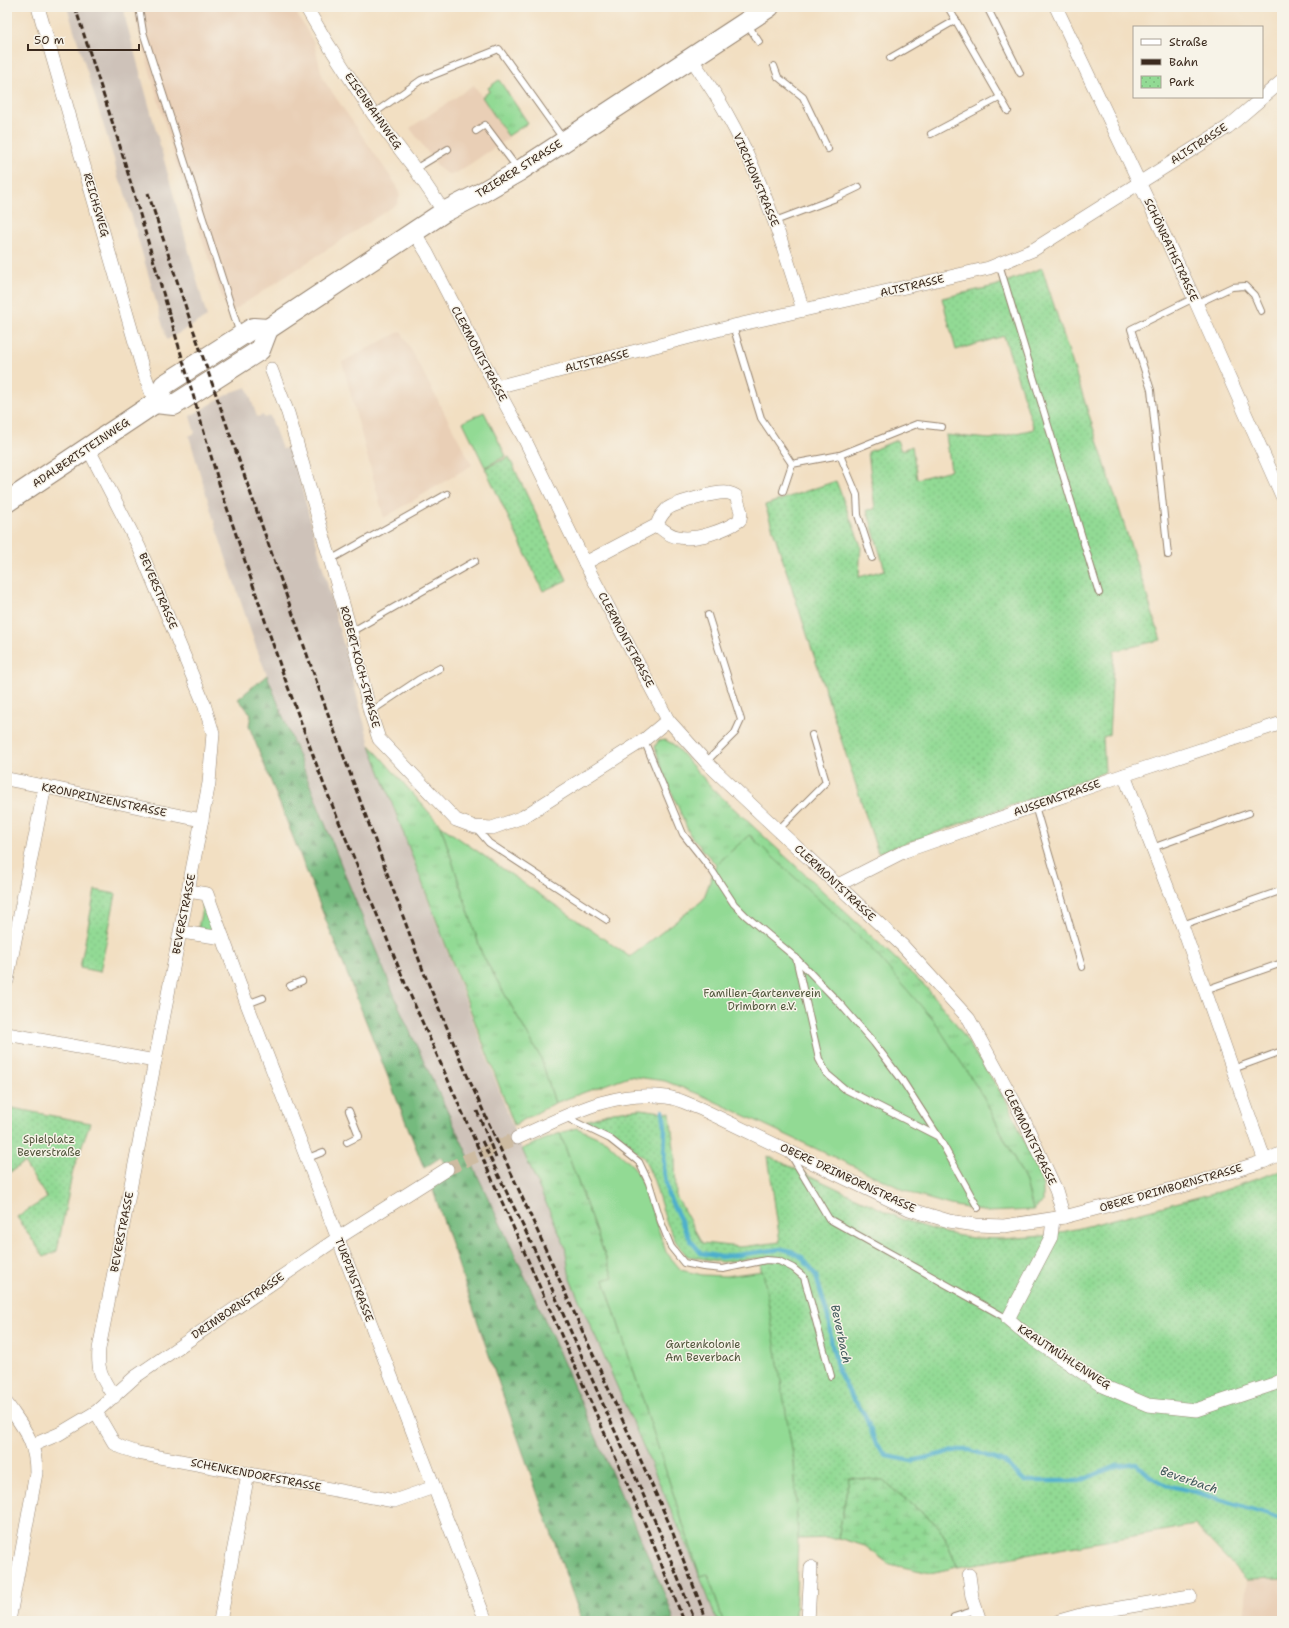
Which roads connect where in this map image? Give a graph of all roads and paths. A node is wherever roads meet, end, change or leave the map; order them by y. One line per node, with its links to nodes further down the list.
1 (38, 7): 42 (street, REICHSWEG)
2 (139, 7): 39 (lane)
3 (306, 7): 20 (street, EISENBAHNWEG)
4 (769, 7): 9 (main road, TRIERER STRASSE)
5 (948, 7): 8 (lane)
6 (987, 7): 14 (lane)
7 (1056, 7): 28 (street, SCHÖNRATHSTRASSE)
8 (956, 20): 12 (lane); 17 (lane)
9 (746, 22): 10 (lane); 11 (main road, TRIERER STRASSE)
10 (759, 42)
11 (691, 58): 23 (main road, TRIERER STRASSE); 31 (street, VIRCHOWSTRASSE)
12 (890, 58)
13 (774, 66): 25 (lane)
14 (1020, 73)
15 (1282, 81): 16 (street, ALTSTRASSE)
16 (1263, 97)
17 (999, 98): 19 (lane); 22 (lane)
18 (1262, 98): 28 (street, ALTSTRASSE)
19 (1008, 111)
20 (373, 114): 23 (lane); 26 (street, EISENBAHNWEG)
21 (476, 131): 27 (lane)
22 (931, 134)
23 (564, 141): 27 (main road, TRIERER STRASSE)
24 (448, 148): 26 (lane)
25 (828, 149)
26 (415, 169): 30 (street, EISENBAHNWEG)
27 (519, 171): 30 (main road, TRIERER STRASSE)
28 (1139, 182): 33 (street, ALTSTRASSE); 34 (street, SCHÖNRATHSTRASSE)
29 (859, 187): 31 (lane)
30 (444, 212): 32 (main road, TRIERER STRASSE)
31 (775, 221): 35 (street, VIRCHOWSTRASSE)
32 (414, 232): 38 (main road, TRIERER STRASSE); 41 (street, CLERMONTSTRASSE)
33 (999, 264): 35 (street, ALTSTRASSE); 57 (lane)
34 (1195, 301): 36 (lane); 49 (street, SCHÖNRATHSTRASSE); 52 (lane)
35 (803, 310): 37 (street, ALTSTRASSE)
36 (1261, 311)
37 (733, 326): 41 (street, ALTSTRASSE); 46 (lane)
38 (268, 329): 39 (main road, ADALBERTSTEINWEG); 42 (main road)
39 (241, 336): 42 (main road, ADALBERTSTEINWEG)
40 (271, 369): 54 (street, ROBERT-KOCH-STRASSE)
41 (496, 387): 56 (street, CLERMONTSTRASSE)
42 (154, 403): 44 (main road, ADALBERTSTEINWEG)
43 (942, 427): 45 (lane)
44 (88, 448): 50 (main road, ADALBERTSTEINWEG); 72 (street, BEVERSTRASSE)
45 (840, 455): 46 (lane); 53 (lane)
46 (792, 464): 47 (lane)
47 (783, 491)
48 (447, 494): 54 (lane)
49 (1282, 496)
50 (7, 502)
51 (657, 524): 51 (street); 56 (street)
52 (1168, 555)
53 (872, 558)
54 (330, 560): 59 (street, ROBERT-KOCH-STRASSE)
55 (475, 560): 59 (lane)
56 (585, 563): 62 (street, CLERMONTSTRASSE)
57 (1099, 593)
58 (708, 615): 66 (lane)
59 (351, 632): 61 (street, ROBERT-KOCH-STRASSE)
60 (440, 668): 61 (lane)
61 (370, 712): 73 (street, ROBERT-KOCH-STRASSE)
62 (668, 720): 65 (street, ROBERT-KOCH-STRASSE); 66 (street, CLERMONTSTRASSE)
63 (1282, 722): 67 (street, AUSSEMSTRASSE)
64 (812, 735): 74 (lane)
65 (644, 740): 73 (street, ROBERT-KOCH-STRASSE); 83 (lane)
66 (706, 762): 74 (street, CLERMONTSTRASSE)
67 (1124, 775): 70 (street, AUSSEMSTRASSE); 75 (street)
68 (7, 779): 69 (street, KRONPRINZENSTRASSE)
69 (44, 786): 72 (street, KRONPRINZENSTRASSE); 86 (street)
70 (1035, 806): 76 (street, AUSSEMSTRASSE); 85 (lane)
71 (1249, 813): 75 (lane)
72 (202, 820): 77 (street, BEVERSTRASSE)
73 (475, 827): 79 (lane)
74 (778, 830): 76 (street, CLERMONTSTRASSE)
75 (1152, 848): 80 (street)
76 (838, 885): 108 (street, CLERMONTSTRASSE)
77 (188, 891): 81 (street, BEVERSTRASSE); 82 (street, TURPINSTRASSE)
78 (1280, 891): 80 (lane)
79 (607, 920)
80 (1182, 925): 89 (street)
81 (181, 932): 82 (street); 94 (street, BEVERSTRASSE)
82 (223, 938): 91 (street, TURPINSTRASSE)
83 (796, 958): 98 (lane); 98 (lane)
84 (1282, 963): 89 (lane)
85 (1082, 967)
86 (7, 981)
87 (302, 981): 88 (lane)
88 (290, 986)
89 (1205, 990): 95 (street)
90 (263, 998): 91 (lane)
91 (247, 1004): 104 (street, TURPINSTRASSE)
92 (7, 1034): 94 (street)
93 (1282, 1051): 95 (lane)
94 (155, 1062): 113 (street, BEVERSTRASSE)
95 (1234, 1069): 105 (street)
96 (349, 1111): 100 (lane)
97 (565, 1117): 99 (street, OBERE DRIMBORNSTRASSE); 101 (street, OBERE DRIMBORNSTRASSE); 111 (lane)
98 (938, 1136): 107 (lane)
99 (517, 1138)
100 (347, 1142)
101 (788, 1150): 108 (street, OBERE DRIMBORNSTRASSE); 110 (lane, KRAUTMÜHLENWEG)
102 (323, 1152): 104 (lane)
103 (1282, 1153): 105 (street, OBERE DRIMBORNSTRASSE)
104 (308, 1158): 109 (street, TURPINSTRASSE)
105 (1265, 1161): 108 (street, OBERE DRIMBORNSTRASSE)
106 (447, 1169): 109 (street, DRIMBORNSTRASSE)
107 (978, 1208)
108 (1058, 1218): 110 (street, KRAUTMÜHLENWEG)
109 (338, 1238): 113 (street, DRIMBORNSTRASSE); 118 (street, TURPINSTRASSE)
110 (1008, 1319): 112 (street, KRAUTMÜHLENWEG)
111 (831, 1376)
112 (1282, 1380)
113 (114, 1397): 115 (street, DRIMBORNSTRASSE)
114 (7, 1404): 116 (street)
115 (96, 1412): 116 (street, DRIMBORNSTRASSE); 117 (street, SCHENKENDORFSTRASSE)
116 (33, 1445): 124 (street)
117 (248, 1474): 118 (street, SCHENKENDORFSTRASSE); 125 (street)
118 (434, 1487): 126 (street, TURPINSTRASSE)
119 (811, 1567): 127 (street)
120 (969, 1575): 122 (street)
121 (1190, 1596): 128 (street)
122 (978, 1616): 123 (lane)
123 (954, 1617)
124 (9, 1621)
125 (220, 1621)
126 (486, 1621)
127 (808, 1621)
128 (1059, 1621)

